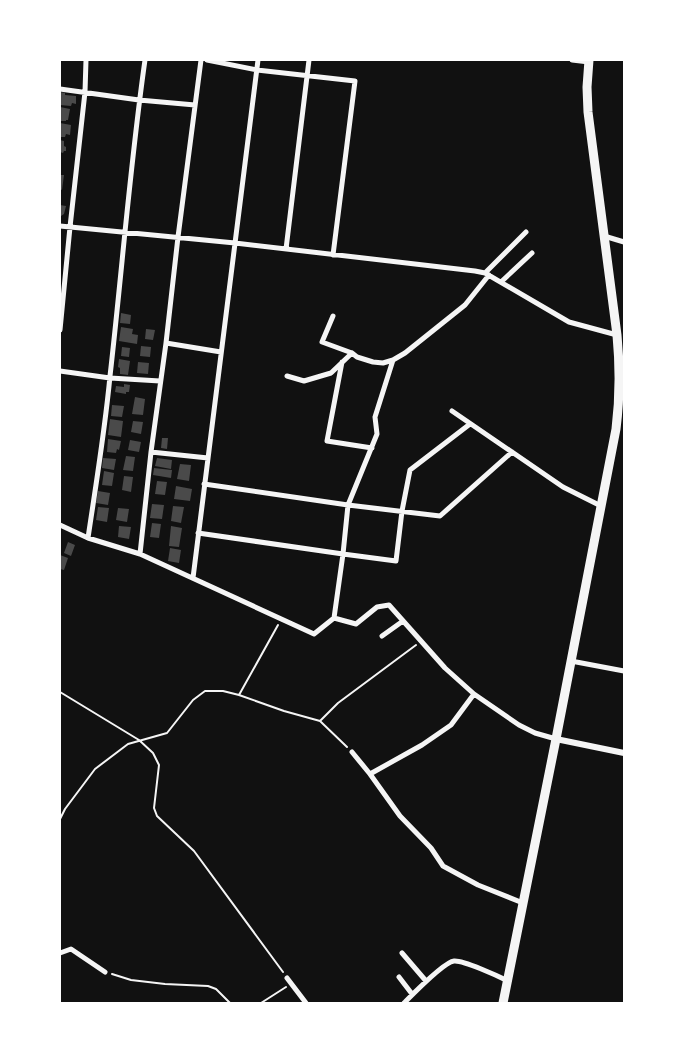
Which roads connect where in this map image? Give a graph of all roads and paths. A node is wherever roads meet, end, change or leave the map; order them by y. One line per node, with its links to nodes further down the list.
1 (86, 60): 12 (street)
2 (145, 60): 13 (street)
3 (201, 60): 14 (street)
4 (207, 60): 9 (street)
5 (258, 60): 9 (street)
6 (309, 60): 10 (street)
7 (572, 60): 8 (street)
8 (589, 61): 19 (highway)
9 (257, 70): 10 (street); 22 (street)
10 (307, 75): 23 (street); 25 (street)
11 (60, 89): 12 (street)
12 (85, 92): 13 (street); 16 (street)
13 (139, 100): 14 (street); 18 (street)
14 (195, 105): 20 (street)
15 (60, 226): 16 (street)
16 (70, 227): 18 (street); 29 (street)
17 (526, 232): 26 (street)
18 (124, 233): 20 (street); 38 (street)
19 (604, 236): 21 (street); 30 (highway)
20 (178, 237): 22 (street); 31 (street)
21 (624, 242)
22 (235, 243): 23 (street); 32 (street)
23 (286, 249): 25 (street)
24 (532, 253): 27 (street)
25 (333, 255): 26 (street)
26 (487, 274): 27 (street); 34 (street)
27 (501, 282): 30 (street)
28 (333, 316): 33 (street)
29 (60, 330)
30 (617, 335): 40 (highway)
31 (166, 343): 32 (street); 39 (street)
32 (221, 352): 46 (street)
33 (352, 353): 34 (street); 35 (street)
34 (393, 360): 43 (street)
35 (342, 362): 37 (street); 43 (street)
36 (60, 371): 38 (street)
37 (287, 376)
38 (110, 378): 39 (street); 53 (street)
39 (160, 381): 44 (street)
40 (622, 385): 49 (highway)
41 (452, 410): 42 (street)
42 (470, 424): 45 (street); 50 (street)
43 (372, 448): 48 (street)
44 (151, 452): 46 (street); 54 (street)
45 (512, 452): 49 (street); 50 (street)
46 (208, 458): 47 (street)
47 (204, 484): 48 (street); 52 (street)
48 (348, 505): 50 (street); 55 (street)
49 (601, 506): 62 (highway)
50 (402, 511): 55 (street)
51 (60, 525): 53 (street)
52 (198, 533): 55 (street); 56 (street)
53 (88, 538): 54 (street)
54 (140, 554): 56 (street)
55 (343, 554): 57 (street)
56 (193, 578): 58 (street)
57 (334, 618): 58 (street); 59 (street)
58 (282, 619): 66 (path)
59 (403, 622): 60 (street); 61 (street)
60 (382, 636)
61 (421, 642): 65 (street); 67 (path)
62 (570, 661): 63 (street); 68 (highway)
63 (624, 671)
64 (60, 692): 69 (path)
65 (474, 694): 68 (street); 72 (street)
66 (239, 695): 67 (path); 69 (path)
67 (320, 721): 70 (path)
68 (556, 738): 71 (street); 74 (highway)
69 (139, 740): 73 (path); 79 (path)
70 (352, 752): 72 (street)
71 (624, 752)
72 (370, 774): 74 (street)
73 (60, 819)
74 (523, 903): 80 (highway)
75 (60, 953): 77 (street)
76 (402, 954): 81 (street)
77 (105, 972): 84 (path)
78 (399, 976): 83 (street)
79 (288, 978): 82 (street)
80 (508, 980): 81 (street); 88 (highway)
81 (426, 981): 83 (street)
82 (292, 984): 85 (path); 86 (street)
83 (412, 994): 87 (street)
84 (230, 1003)
85 (261, 1003)
86 (306, 1003)
87 (404, 1003)
88 (503, 1003)

